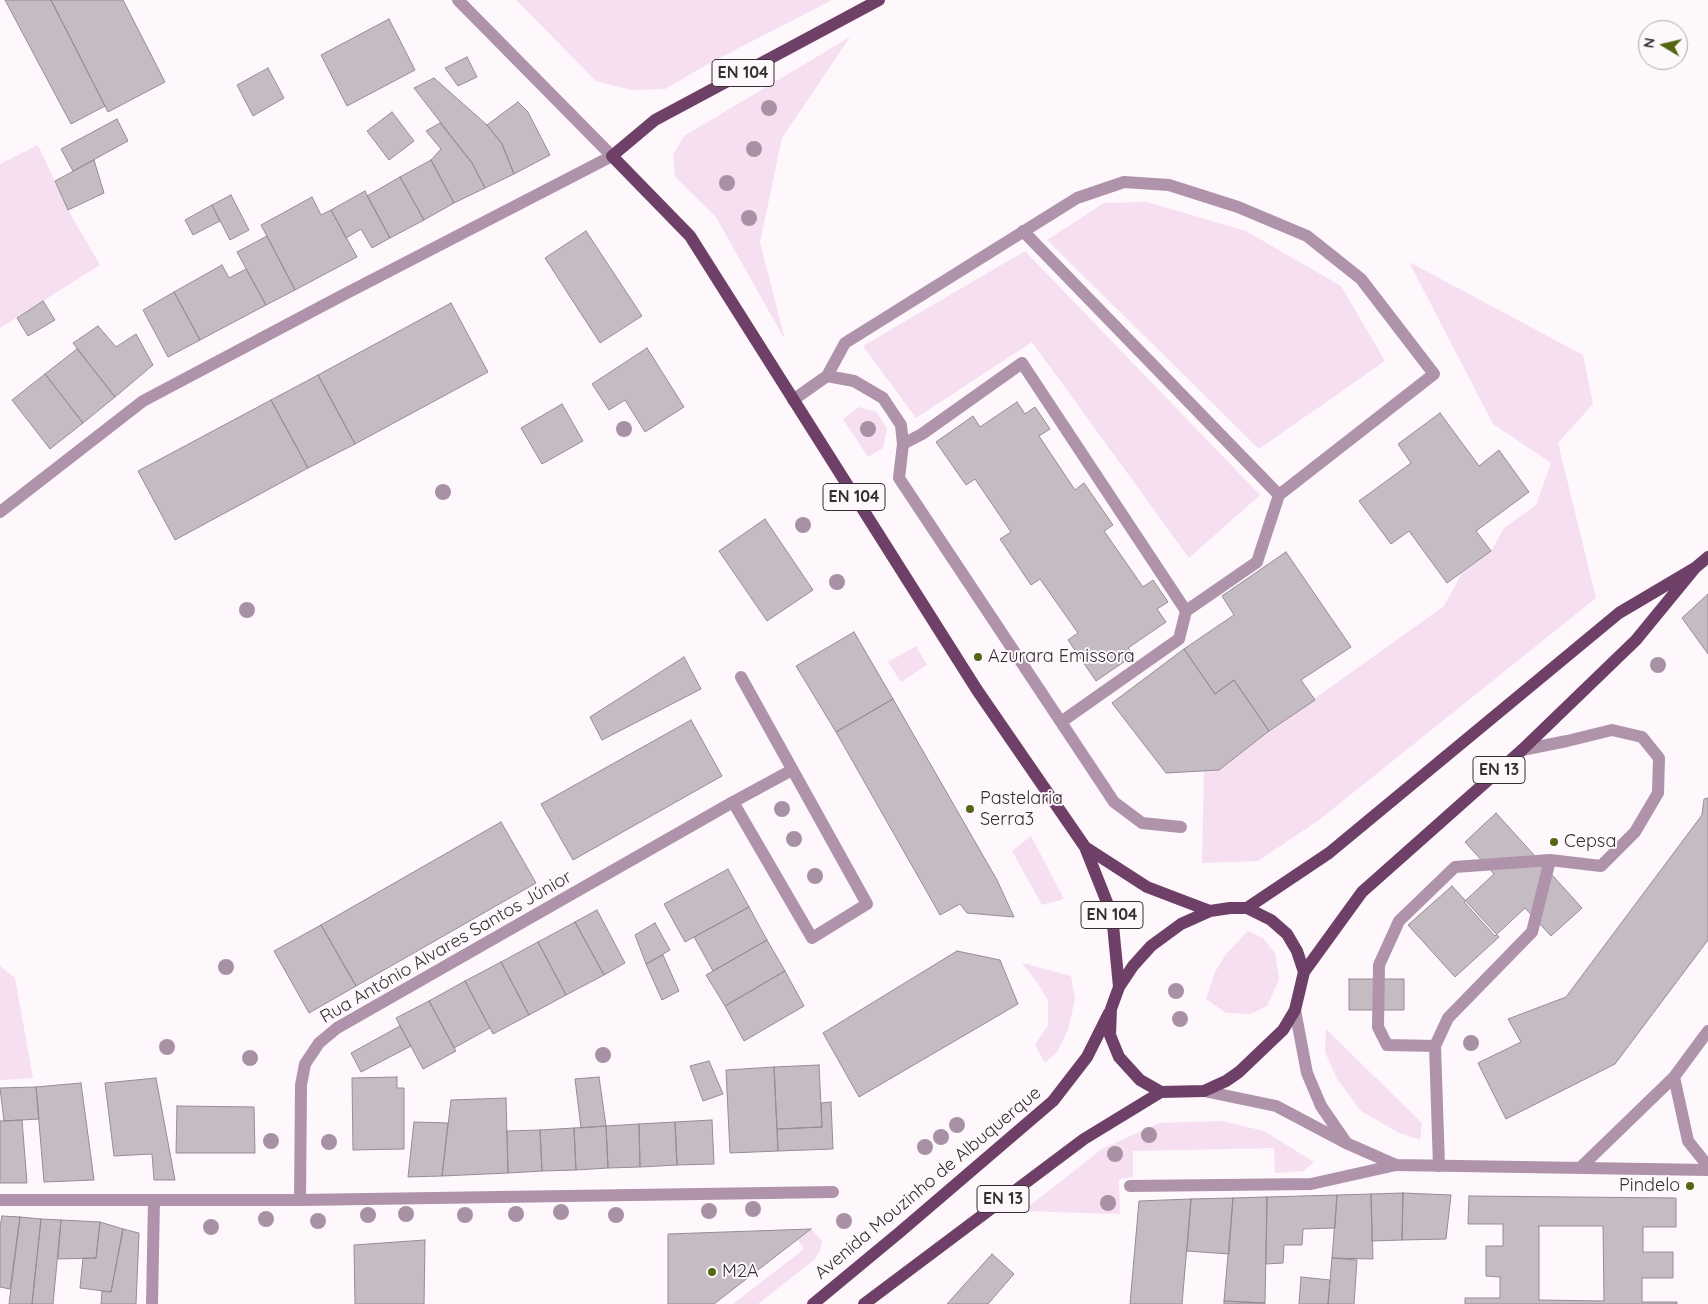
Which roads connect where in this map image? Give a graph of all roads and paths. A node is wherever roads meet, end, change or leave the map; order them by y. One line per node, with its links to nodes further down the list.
1 (458, 0): 3 (street)
2 (879, 0): 3 (main road, EN 104)
3 (612, 156): 6 (main road, EN 104); 9 (street)
4 (1023, 231): 5 (street); 8 (street); 8 (street)
5 (827, 376): 6 (street); 7 (street)
6 (793, 400): 19 (main road, EN 104)
7 (903, 444): 12 (street); 14 (street)
8 (1279, 495): 12 (street)
9 (0, 512)
10 (1708, 557): 11 (main road, EN 13)
11 (1695, 568): 15 (main road, EN 13); 21 (main road, EN 13)
12 (1186, 611): 14 (street)
13 (741, 678): 16 (street)
14 (1061, 722): 18 (street)
15 (1522, 750): 20 (street); 23 (main road, EN 13)
16 (792, 770): 17 (street, Rua António Alvares Santos Júnior); 17 (street)
17 (733, 802): 41 (street, Rua António Alvares Santos Júnior)
18 (1181, 827)
19 (1086, 847): 22 (main road, EN 104); 24 (main road, EN 104)
20 (1550, 860): 28 (street); 28 (street)
21 (1247, 908): 22 (main road, EN 13); 23 (main road)
22 (1210, 912): 24 (main road, EN 13)
23 (1304, 972): 26 (main road, EN 13)
24 (1119, 987): 25 (main road, EN 13)
25 (1111, 1009): 31 (main road, EN 13); 43 (main road, Avenida Mouzinho de Albuquerque / EN 13)
26 (1295, 1010): 30 (main road, EN 13); 32 (street)
27 (1708, 1031): 29 (street)
28 (1435, 1046): 34 (street)
29 (1674, 1077): 35 (street); 36 (street)
30 (1204, 1091): 31 (main road, EN 13); 32 (street)
31 (1161, 1092): 44 (main road, EN 13)
32 (1346, 1143): 33 (street)
33 (1396, 1165): 34 (street); 37 (street)
34 (1439, 1166): 35 (street)
35 (1581, 1167): 36 (street)
36 (1708, 1168)
37 (1130, 1186)
38 (832, 1192): 41 (street)
39 (0, 1200): 40 (street)
40 (154, 1200): 41 (street); 42 (street)
41 (300, 1200)
42 (152, 1304)
43 (813, 1304)
44 (864, 1304)

